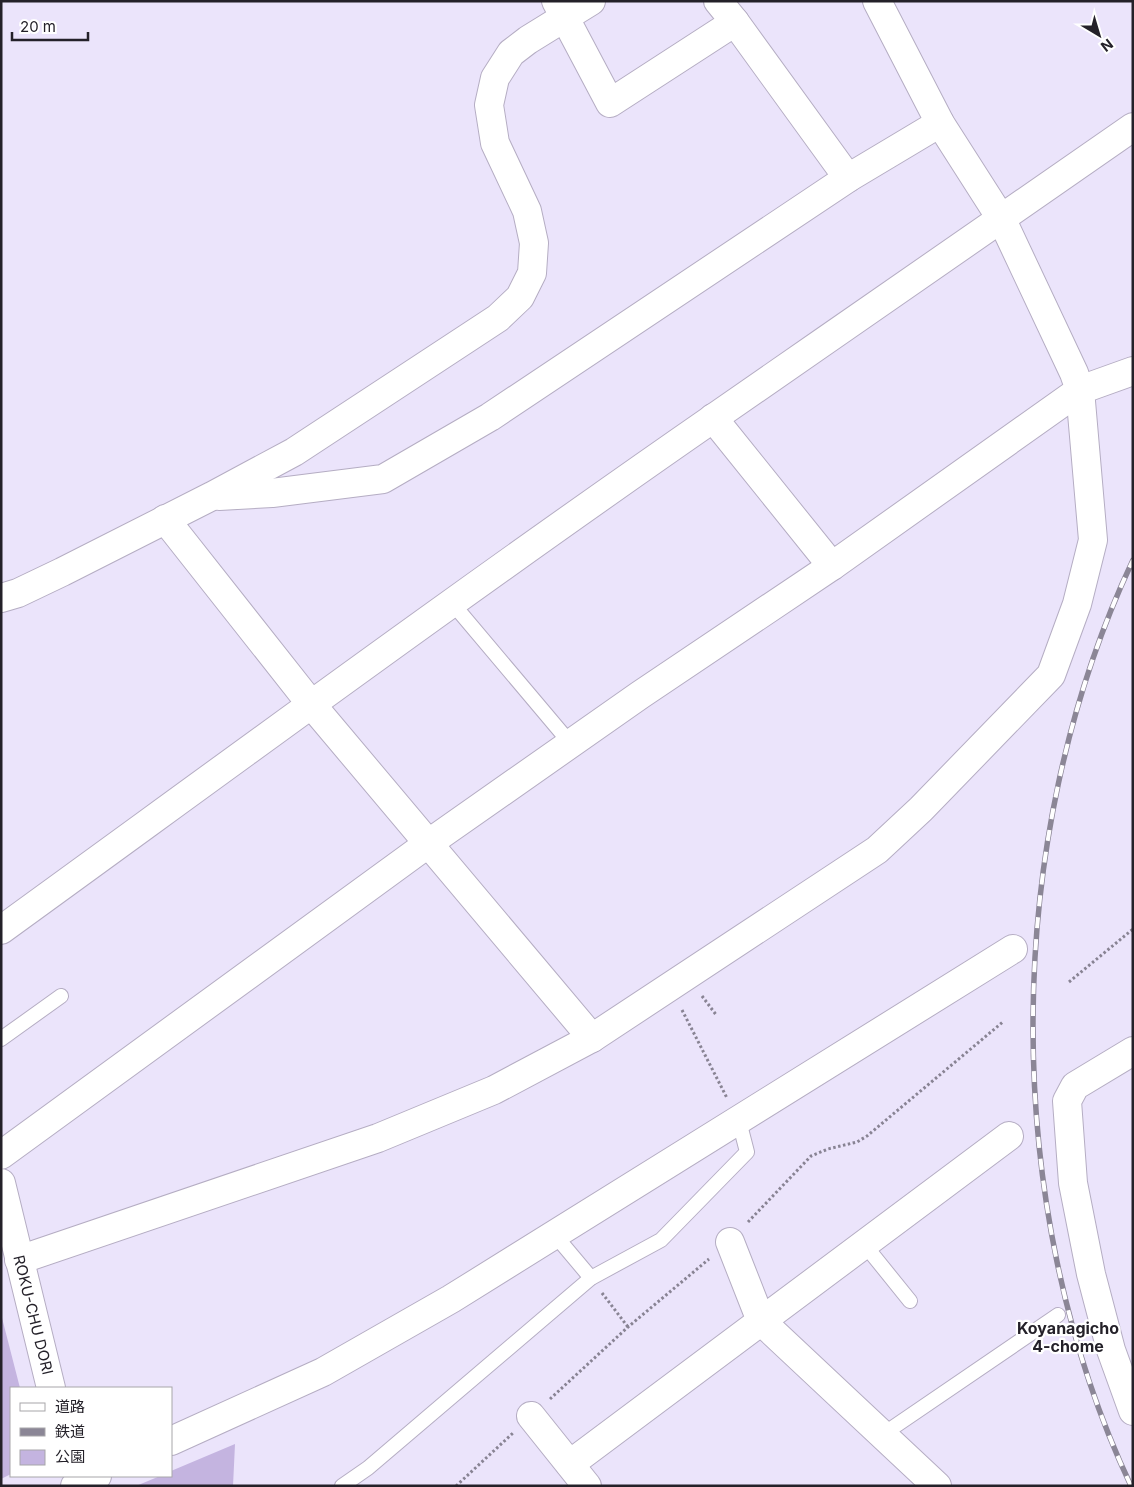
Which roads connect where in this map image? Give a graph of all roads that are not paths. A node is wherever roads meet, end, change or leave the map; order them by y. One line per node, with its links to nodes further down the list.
1 (591, 1): 4 (street)
2 (718, 1): 5 (street)
3 (878, 1): 6 (street)
4 (560, 9): 5 (street); 13 (street)
5 (735, 22): 8 (street)
6 (940, 123): 8 (street); 9 (street)
7 (1133, 127): 9 (street)
8 (848, 178): 13 (street)
9 (1002, 220): 11 (street); 12 (street)
10 (1133, 370): 11 (street)
11 (1080, 390): 15 (street); 24 (street)
12 (713, 418): 15 (street); 17 (street)
13 (212, 496): 14 (street)
14 (165, 519): 16 (street); 18 (street)
15 (832, 566): 19 (street)
16 (1, 598)
17 (453, 604): 18 (street); 19 (lane)
18 (311, 704): 20 (street); 21 (street)
19 (571, 744): 20 (street)
20 (429, 843): 24 (street); 29 (street)
21 (1, 930)
22 (1013, 949): 27 (street)
23 (61, 996): 25 (lane)
24 (592, 1038): 34 (street)
25 (1, 1039)
26 (1133, 1051): 40 (street)
27 (739, 1121): 31 (street); 35 (lane)
28 (1009, 1136): 33 (street)
29 (1, 1155)
30 (1, 1183): 34 (street, ROKU-CHU DORI)
31 (554, 1234): 35 (lane); 43 (street)
32 (730, 1242): 38 (street)
33 (864, 1244): 36 (lane); 38 (street)
34 (19, 1260): 39 (street, ROKU-CHU DORI)
35 (591, 1278): 48 (lane)
36 (910, 1301)
37 (1058, 1315): 42 (lane)
38 (761, 1321): 42 (street); 44 (street)
39 (51, 1387)
40 (1133, 1411)
41 (531, 1416): 44 (street)
42 (882, 1435): 46 (street)
43 (172, 1441)
44 (570, 1464): 49 (street)
45 (95, 1477): 47 (street)
46 (932, 1485)
47 (75, 1486)
48 (342, 1486)
49 (587, 1486)

